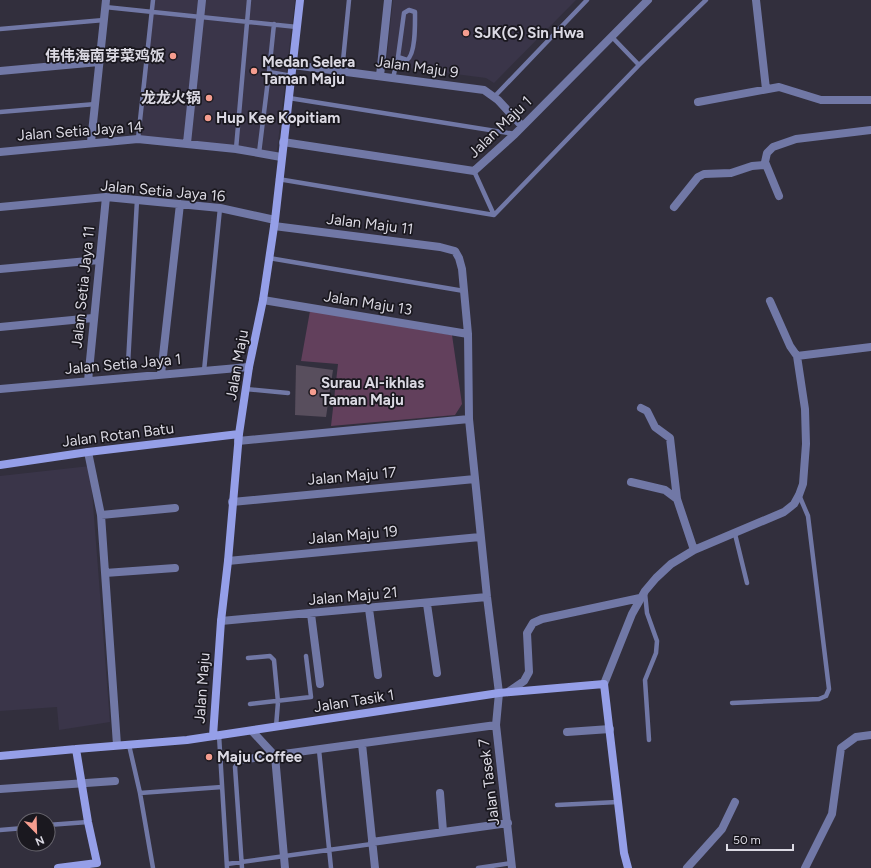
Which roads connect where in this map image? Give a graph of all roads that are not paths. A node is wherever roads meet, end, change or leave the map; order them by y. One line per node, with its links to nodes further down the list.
1 (153, 0): 12 (lane)
2 (202, 0): 13 (street)
3 (249, 0): 15 (lane)
4 (300, 0): 17 (street, Jalan Maju)
5 (349, 0): 25 (lane)
6 (388, 0): 28 (street)
7 (587, 0): 31 (lane)
8 (648, 0): 19 (street, Jalan Maju 1)
9 (706, 0): 23 (lane)
10 (756, 0): 30 (street)
11 (105, 3): 12 (lane); 14 (street)
12 (152, 12): 13 (lane); 40 (lane)
13 (200, 16): 15 (lane); 43 (street)
14 (104, 20): 18 (lane); 21 (street)
15 (247, 21): 16 (lane); 44 (lane)
16 (274, 24): 17 (lane); 26 (lane)
17 (297, 27): 22 (street, Jalan Maju)
18 (0, 29)
19 (612, 37): 23 (lane); 37 (street, Jalan Maju 1)
20 (398, 57): 20 (lane); 29 (lane)
21 (99, 62): 24 (street); 35 (street)
22 (293, 65): 25 (street, Jalan Maju 9); 27 (street, Jalan Maju)
23 (639, 65): 58 (lane)
24 (0, 71)
25 (342, 71): 28 (street, Jalan Maju 9)
26 (269, 72): 27 (lane); 46 (lane)
27 (292, 76): 32 (street, Jalan Maju)
28 (380, 76): 29 (street, Jalan Maju 9)
29 (393, 78): 31 (street, Jalan Maju 9)
30 (766, 89): 33 (street); 34 (street)
31 (494, 97): 37 (street, Jalan Maju 9)
32 (289, 98): 39 (lane); 42 (street, Jalan Maju)
33 (871, 100)
34 (698, 102)
35 (96, 104): 36 (lane); 41 (street)
36 (0, 112)
37 (522, 126): 39 (street, Jalan Maju 1)
38 (871, 130): 48 (street)
39 (515, 134): 49 (street, Jalan Maju 1)
40 (138, 139): 41 (street, Jalan Setia Jaya 14); 43 (street, Jalan Setia Jaya 14)
41 (91, 142): 45 (street, Jalan Setia Jaya 14)
42 (283, 142): 47 (street, Jalan Maju); 49 (street, Jalan Maju 1)
43 (186, 143): 44 (street, Jalan Setia Jaya 14)
44 (236, 149): 46 (street, Jalan Setia Jaya 14)
45 (0, 152)
46 (259, 153): 47 (street, Jalan Setia Jaya 14)
47 (281, 157): 50 (street, Jalan Maju)
48 (765, 165): 51 (street); 56 (street)
49 (474, 171): 58 (lane)
50 (278, 179): 58 (lane); 59 (street, Jalan Maju)
51 (779, 196)
52 (106, 197): 53 (street, Jalan Setia Jaya 16); 55 (street, Jalan Setia Jaya 16); 62 (street, Jalan Setia Jaya 11)
53 (137, 200): 54 (street, Jalan Setia Jaya 16); 72 (lane)
54 (180, 204): 57 (street, Jalan Setia Jaya 16); 75 (street)
55 (0, 207)
56 (674, 207)
57 (220, 208): 59 (street, Jalan Setia Jaya 16); 74 (lane)
58 (494, 215)
59 (274, 223): 60 (street, Jalan Maju); 61 (street, Jalan Maju 11)
60 (268, 258): 64 (lane); 65 (street, Jalan Maju)
61 (459, 258): 64 (street, Jalan Tasek 7)
62 (99, 260): 63 (street); 67 (street, Jalan Setia Jaya 11)
63 (0, 269)
64 (464, 291): 69 (street, Jalan Tasek 7)
65 (263, 300): 69 (street, Jalan Maju 13); 73 (street, Jalan Maju)
66 (770, 301): 71 (street)
67 (93, 318): 68 (street); 76 (street, Jalan Setia Jaya 11)
68 (0, 327)
69 (468, 334): 81 (street, Jalan Tasek 7)
70 (871, 347): 71 (street)
71 (797, 356): 87 (street)
72 (128, 364)
73 (249, 367): 74 (street, Jalan Setia Jaya 1); 78 (street, Jalan Maju)
74 (204, 371): 75 (street, Jalan Setia Jaya 1)
75 (161, 374): 76 (street, Jalan Setia Jaya 1)
76 (88, 381): 77 (street, Jalan Setia Jaya 1)
77 (0, 389)
78 (246, 389): 79 (lane); 82 (street, Jalan Maju)
79 (288, 393)
80 (641, 408): 88 (street)
81 (469, 420): 82 (street); 85 (street, Jalan Tasek 7)
82 (239, 437): 83 (street, Jalan Rotan Batu); 89 (street, Jalan Maju)
83 (88, 452): 84 (street, Jalan Rotan Batu); 91 (street)
84 (0, 465)
85 (475, 479): 89 (street, Jalan Maju 17); 93 (street, Jalan Tasek 7)
86 (632, 482): 88 (street)
87 (800, 496): 92 (street); 115 (lane)
88 (677, 499): 94 (street)
89 (232, 502): 95 (street, Jalan Maju)
90 (175, 508): 91 (street)
91 (101, 515): 97 (street)
92 (736, 534): 94 (street); 98 (lane)
93 (480, 537): 95 (street, Jalan Maju 19); 100 (street, Jalan Tasek 7)
94 (694, 550): 99 (street)
95 (228, 561): 104 (street, Jalan Maju)
96 (175, 568): 97 (street)
97 (105, 573): 125 (street)
98 (747, 583)
99 (643, 595): 110 (street); 111 (street); 123 (lane)
100 (487, 597): 101 (street, Jalan Maju 21); 112 (street, Jalan Tasek 7)
101 (427, 604): 102 (street, Jalan Maju 21); 107 (street)
102 (369, 609): 103 (street, Jalan Maju 21); 108 (street)
103 (311, 614): 104 (street, Jalan Maju 21); 109 (street)
104 (221, 622): 122 (street, Jalan Maju)
105 (306, 656): 113 (lane)
106 (248, 658): 113 (lane)
107 (437, 673)
108 (378, 676)
109 (320, 684)
110 (604, 684): 111 (street, Jalan Tasik 1); 118 (street)
111 (508, 692): 112 (street, Jalan Tasik 1)
112 (499, 693): 116 (street, Jalan Tasek 7); 117 (street, Jalan Tasik 1)
113 (278, 702): 114 (lane); 117 (lane)
114 (250, 704)
115 (732, 704)
116 (496, 725): 124 (street); 142 (street, Jalan Tasek 7)
117 (276, 726): 119 (street, Jalan Tasik 1)
118 (610, 729): 120 (street); 138 (street)
119 (252, 731): 122 (street, Jalan Tasik 1); 130 (street)
120 (567, 732)
121 (871, 735): 163 (street)
122 (216, 736): 126 (street, Jalan Tasik 1); 134 (lane)
123 (649, 740)
124 (362, 744): 128 (street); 147 (street)
125 (117, 745): 126 (street, Jalan Tasik 1); 127 (street, Jalan Tasik 1)
126 (129, 745): 136 (lane)
127 (76, 749): 129 (street, Jalan Tasik 1); 133 (street)
128 (319, 750): 130 (street); 148 (lane)
129 (0, 756)
130 (275, 756): 131 (street); 149 (street)
131 (240, 760): 150 (lane)
132 (115, 781): 133 (street)
133 (81, 783): 135 (street); 141 (street)
134 (222, 787): 136 (lane); 152 (lane)
135 (0, 789)
136 (140, 793): 155 (lane)
137 (440, 793): 146 (street)
138 (618, 802): 140 (lane); 161 (street)
139 (735, 802): 162 (street)
140 (557, 804)
141 (88, 822): 143 (lane); 151 (street)
142 (508, 823): 146 (street); 153 (street, Jalan Tasek 7)
143 (56, 825)
144 (16, 829): 145 (lane)
145 (0, 830)
146 (443, 831): 147 (street)
147 (372, 843): 148 (lane); 159 (street)
148 (328, 849): 149 (lane); 158 (lane)
149 (283, 856): 150 (lane); 157 (street)
150 (242, 862): 152 (lane); 156 (lane)
151 (97, 866): 154 (street)
152 (227, 866)
153 (512, 866): 160 (lane)
154 (59, 868)
155 (153, 868)
156 (242, 868)
157 (285, 868)
158 (331, 868)
159 (375, 868)
160 (478, 868)
161 (628, 868)
162 (687, 868)
163 (805, 868)

